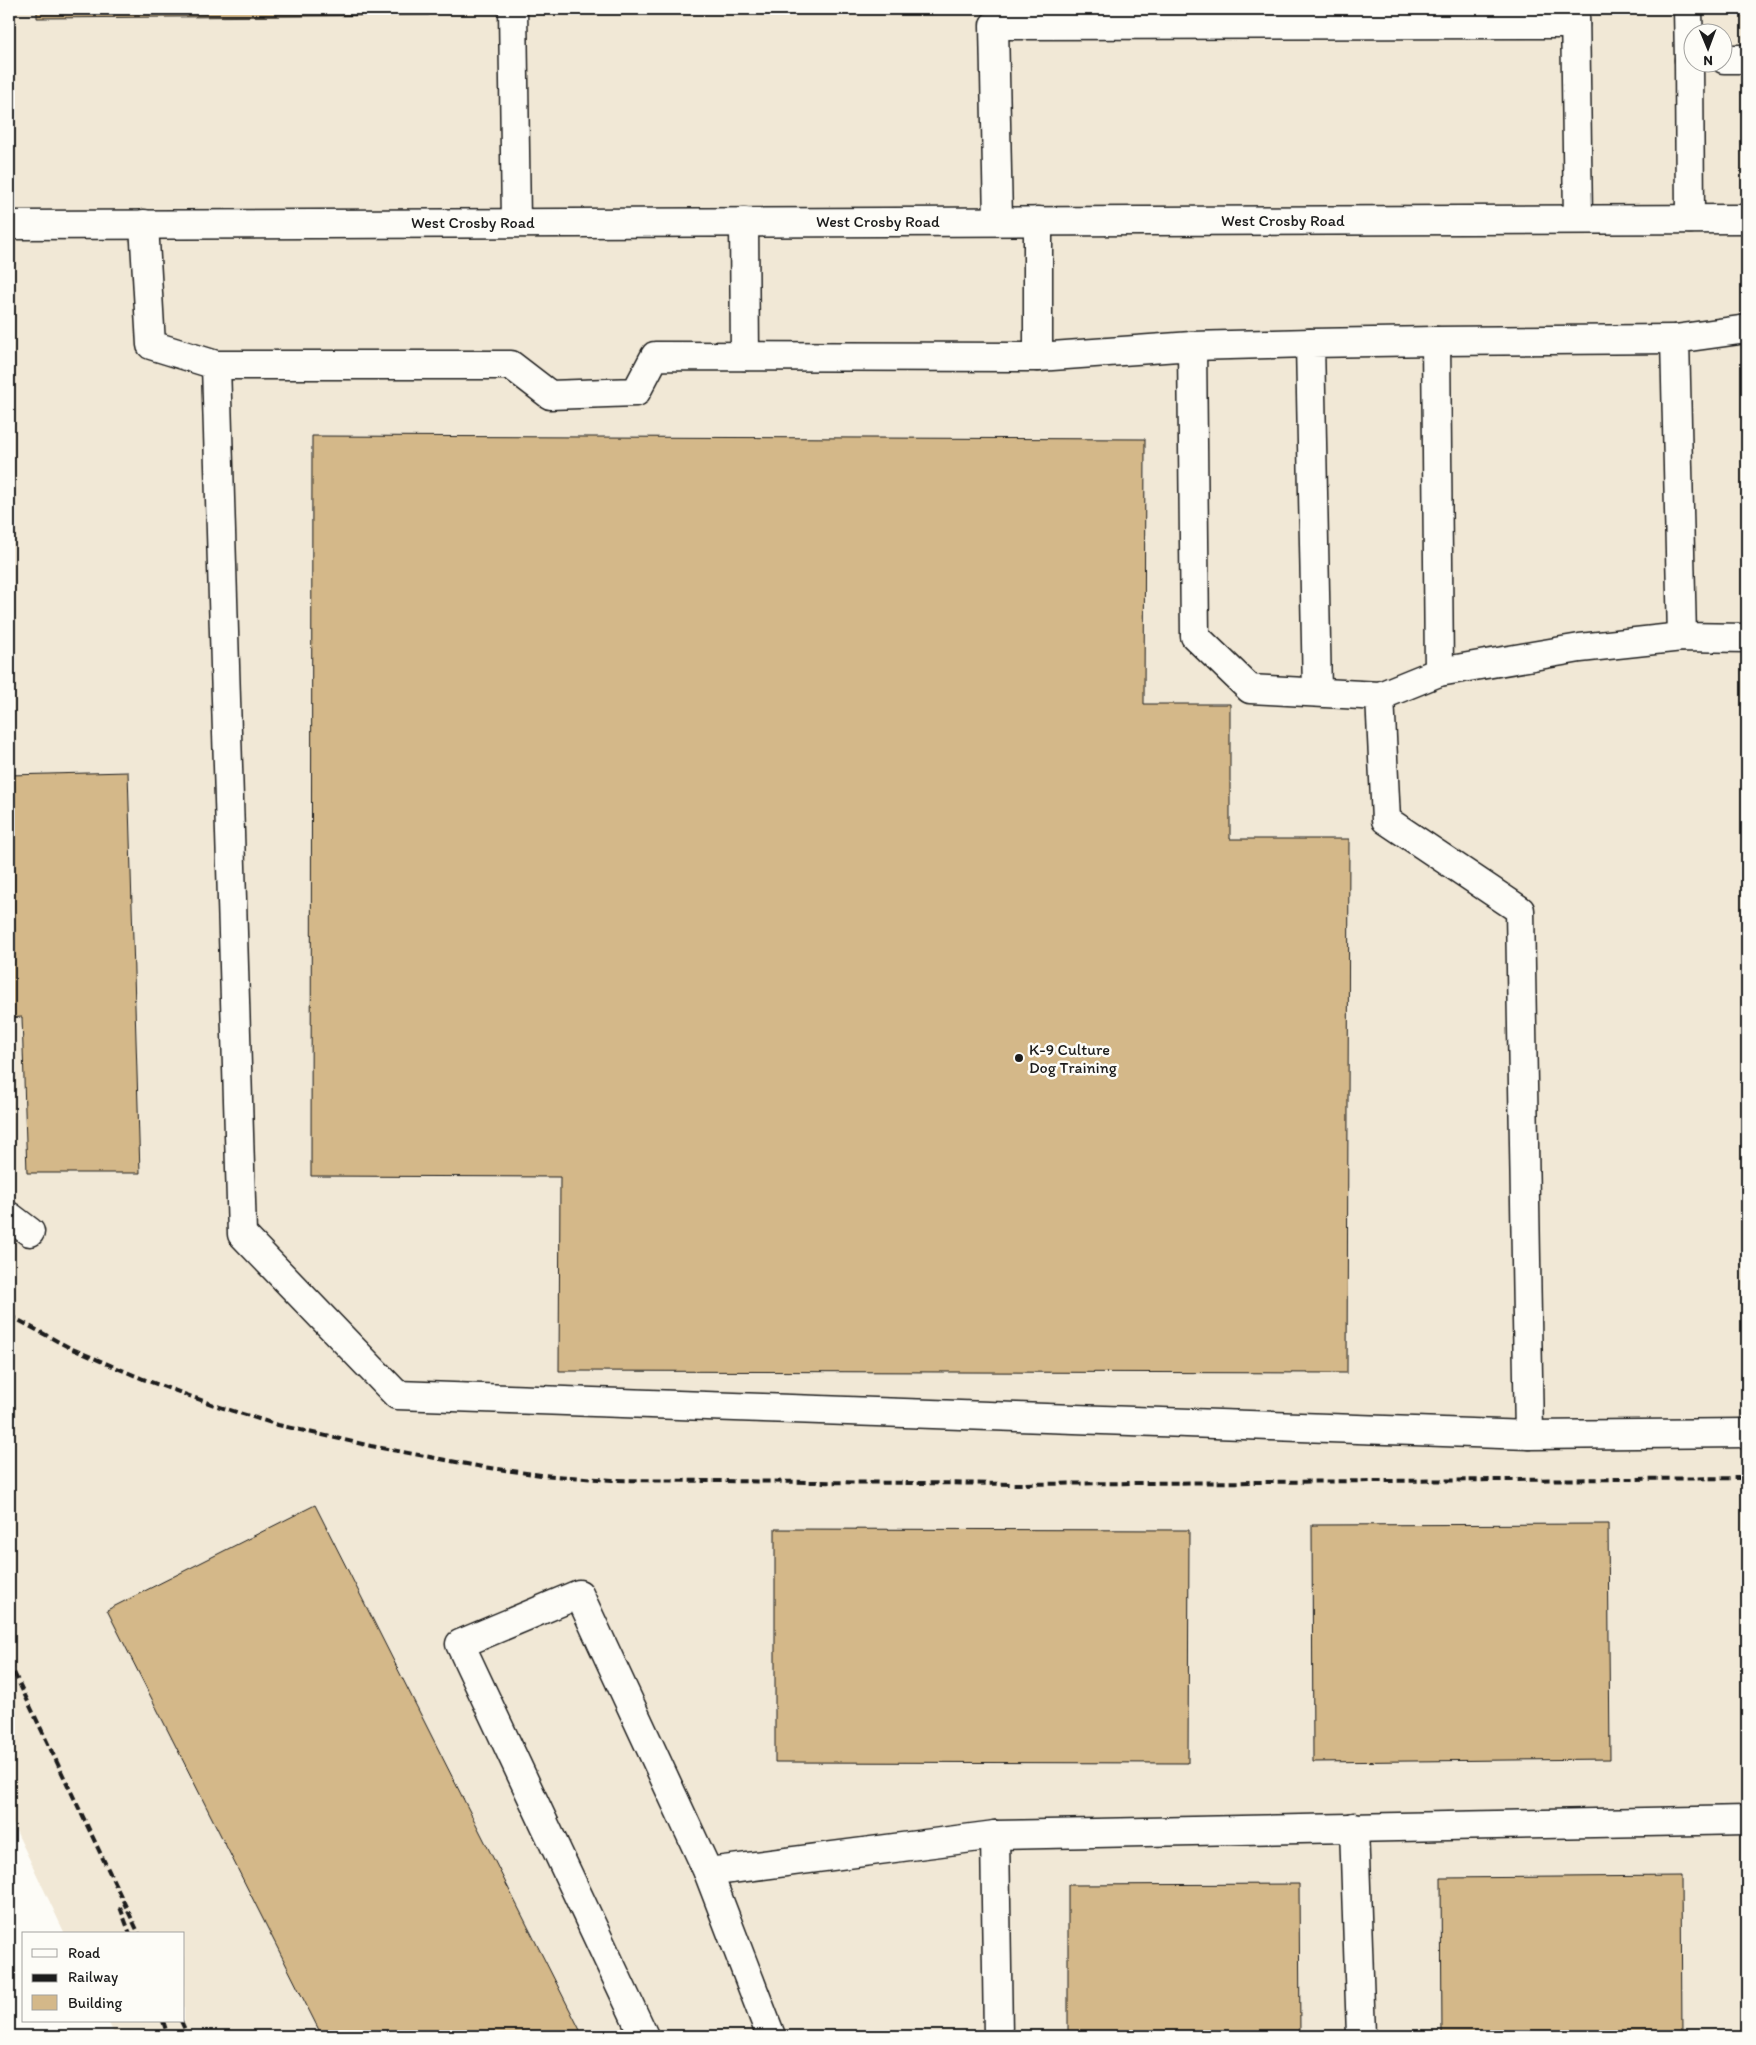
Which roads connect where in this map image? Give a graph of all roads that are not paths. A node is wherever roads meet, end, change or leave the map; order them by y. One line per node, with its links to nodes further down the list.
1 (513, 9): 14 (street)
2 (1688, 9): 5 (street)
3 (994, 17): 4 (street); 12 (street)
4 (1575, 17): 9 (street)
5 (1689, 22)
6 (1747, 59): 7 (street)
7 (1734, 60)
8 (1691, 72): 10 (street)
9 (1578, 219): 10 (street, West Crosby Road); 13 (street, West Crosby Road)
10 (1690, 219): 11 (street, West Crosby Road)
11 (1747, 219)
12 (998, 221): 13 (street, West Crosby Road); 15 (street, West Crosby Road)
13 (1038, 221): 24 (street)
14 (516, 222): 15 (street, West Crosby Road); 16 (street, West Crosby Road)
15 (744, 222): 23 (street)
16 (144, 224): 17 (street, West Crosby Road); 25 (street)
17 (9, 225)
18 (1747, 329): 19 (street)
19 (1675, 339): 20 (street); 26 (street)
20 (1436, 341): 21 (street); 28 (street)
21 (1310, 343): 22 (street); 29 (street)
22 (1192, 346): 24 (street); 29 (street)
23 (745, 356): 24 (street); 25 (street)
24 (1038, 357)
25 (216, 365): 34 (street)
26 (1682, 637): 27 (street); 28 (street)
27 (1747, 638)
28 (1439, 672): 30 (street)
29 (1317, 692): 30 (street)
30 (1380, 696): 34 (street)
31 (9, 1216): 32 (street)
32 (30, 1232)
33 (1747, 1433): 34 (street)
34 (1529, 1435)
35 (1747, 1820): 36 (street)
36 (1354, 1828): 37 (street); 42 (street)
37 (995, 1835): 38 (street); 41 (street)
38 (708, 1872): 39 (street); 40 (street)
39 (644, 2036)
40 (771, 2036)
41 (998, 2036)
42 (1361, 2036)

